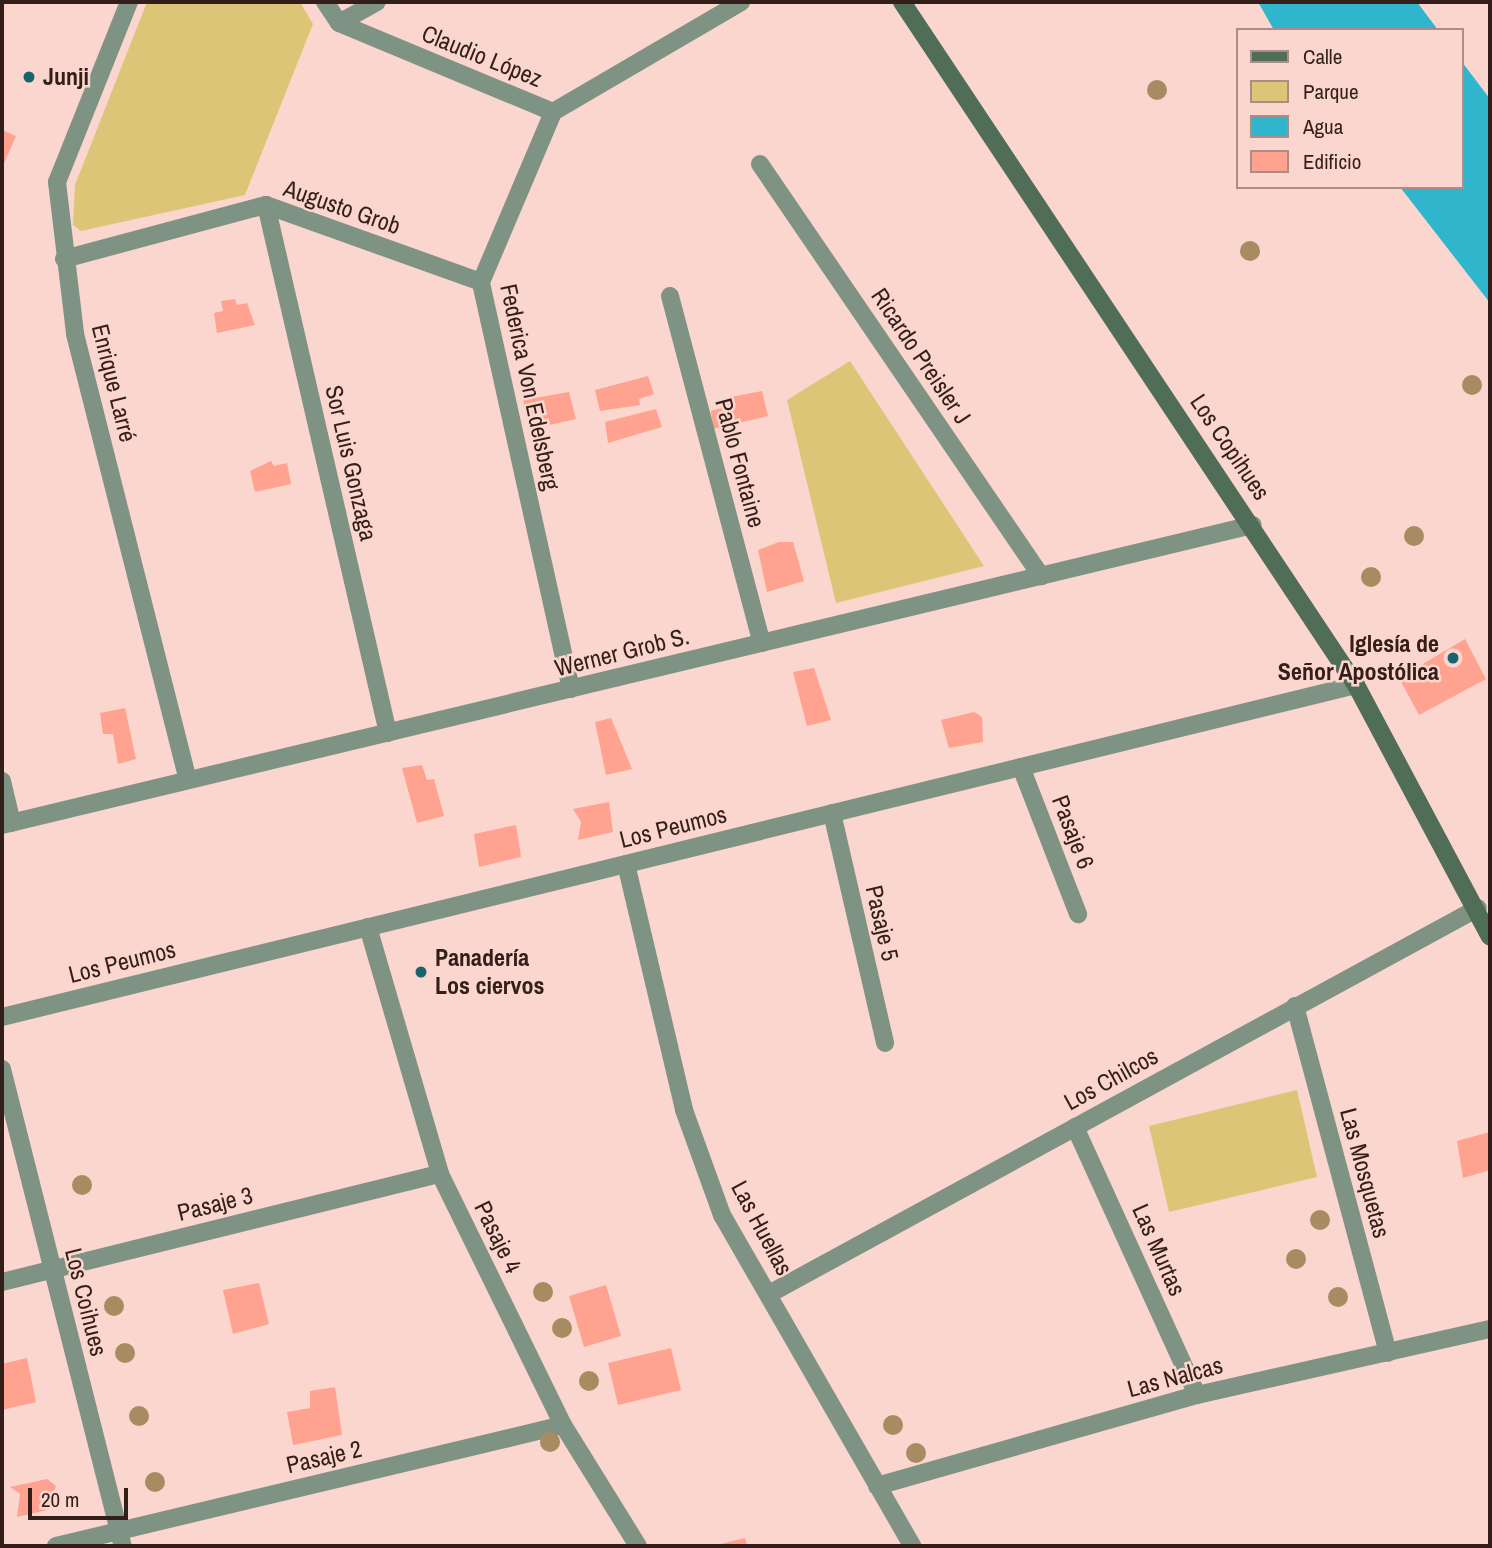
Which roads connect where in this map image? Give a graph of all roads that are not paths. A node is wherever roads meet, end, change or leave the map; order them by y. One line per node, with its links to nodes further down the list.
1 (129, 2): 10 (street, Enrique Larré)
2 (325, 2): 6 (street)
3 (377, 2): 6 (street)
4 (741, 2): 7 (street)
5 (902, 2): 13 (main road, Los Copihues)
6 (339, 23): 7 (street, Claudio López)
7 (553, 112): 11 (street, Federica Von Edelsberg)
8 (760, 164): 14 (street, Ricardo Preisler J)
9 (266, 205): 10 (street, Augusto Grob); 11 (street, Augusto Grob); 18 (street, Sor Luis Gonzaga)
10 (64, 259): 20 (street, Enrique Larré)
11 (481, 282): 17 (street, Federica Von Edelsberg)
12 (670, 296): 15 (street, Pablo Fontaine)
13 (1253, 525): 14 (street, Werner Grob S.); 16 (main road, Los Copihues)
14 (1041, 576): 15 (street, Werner Grob S.)
15 (762, 643): 17 (street, Werner Grob S.)
16 (1356, 685): 19 (street, Los Peumos); 25 (main road, Los Copihues)
17 (571, 689): 18 (street, Werner Grob S.)
18 (388, 733): 20 (street, Werner Grob S.)
19 (1021, 767): 22 (street, Los Peumos); 26 (street, Pasaje 6)
20 (188, 780): 23 (street, Werner Grob S.)
21 (2, 781): 23 (street)
22 (832, 813): 24 (street, Los Peumos); 31 (street, Pasaje 5)
23 (7, 824)
24 (626, 864): 27 (street, Los Peumos); 37 (street, Las Huellas)
25 (1478, 908): 28 (main road, Los Copihues); 29 (street, Los Chilcos)
26 (1078, 914)
27 (368, 927): 30 (street, Los Peumos); 34 (street, Pasaje 4)
28 (1490, 937)
29 (1295, 1006): 33 (street, Los Chilcos); 39 (street, Las Mosquetas)
30 (2, 1017)
31 (885, 1043)
32 (2, 1069): 35 (street, Los Coihues)
33 (1075, 1127): 37 (street, Los Chilcos); 40 (street, Las Murtas)
34 (440, 1174): 35 (street, Pasaje 3); 41 (street, Pasaje 4)
35 (52, 1268): 36 (street, Pasaje 3); 43 (street, Los Coihues)
36 (2, 1282)
37 (769, 1294): 42 (street, Las Huellas)
38 (1490, 1329): 39 (street, Las Nalcas)
39 (1388, 1353): 40 (street, Las Nalcas)
40 (1197, 1395): 42 (street, Las Nalcas)
41 (563, 1424): 43 (street, Pasaje 2); 45 (street, Pasaje 4)
42 (877, 1486): 46 (street, Las Huellas)
43 (121, 1539): 44 (street, Pasaje 2)
44 (56, 1546)
45 (638, 1546)
46 (912, 1546)

